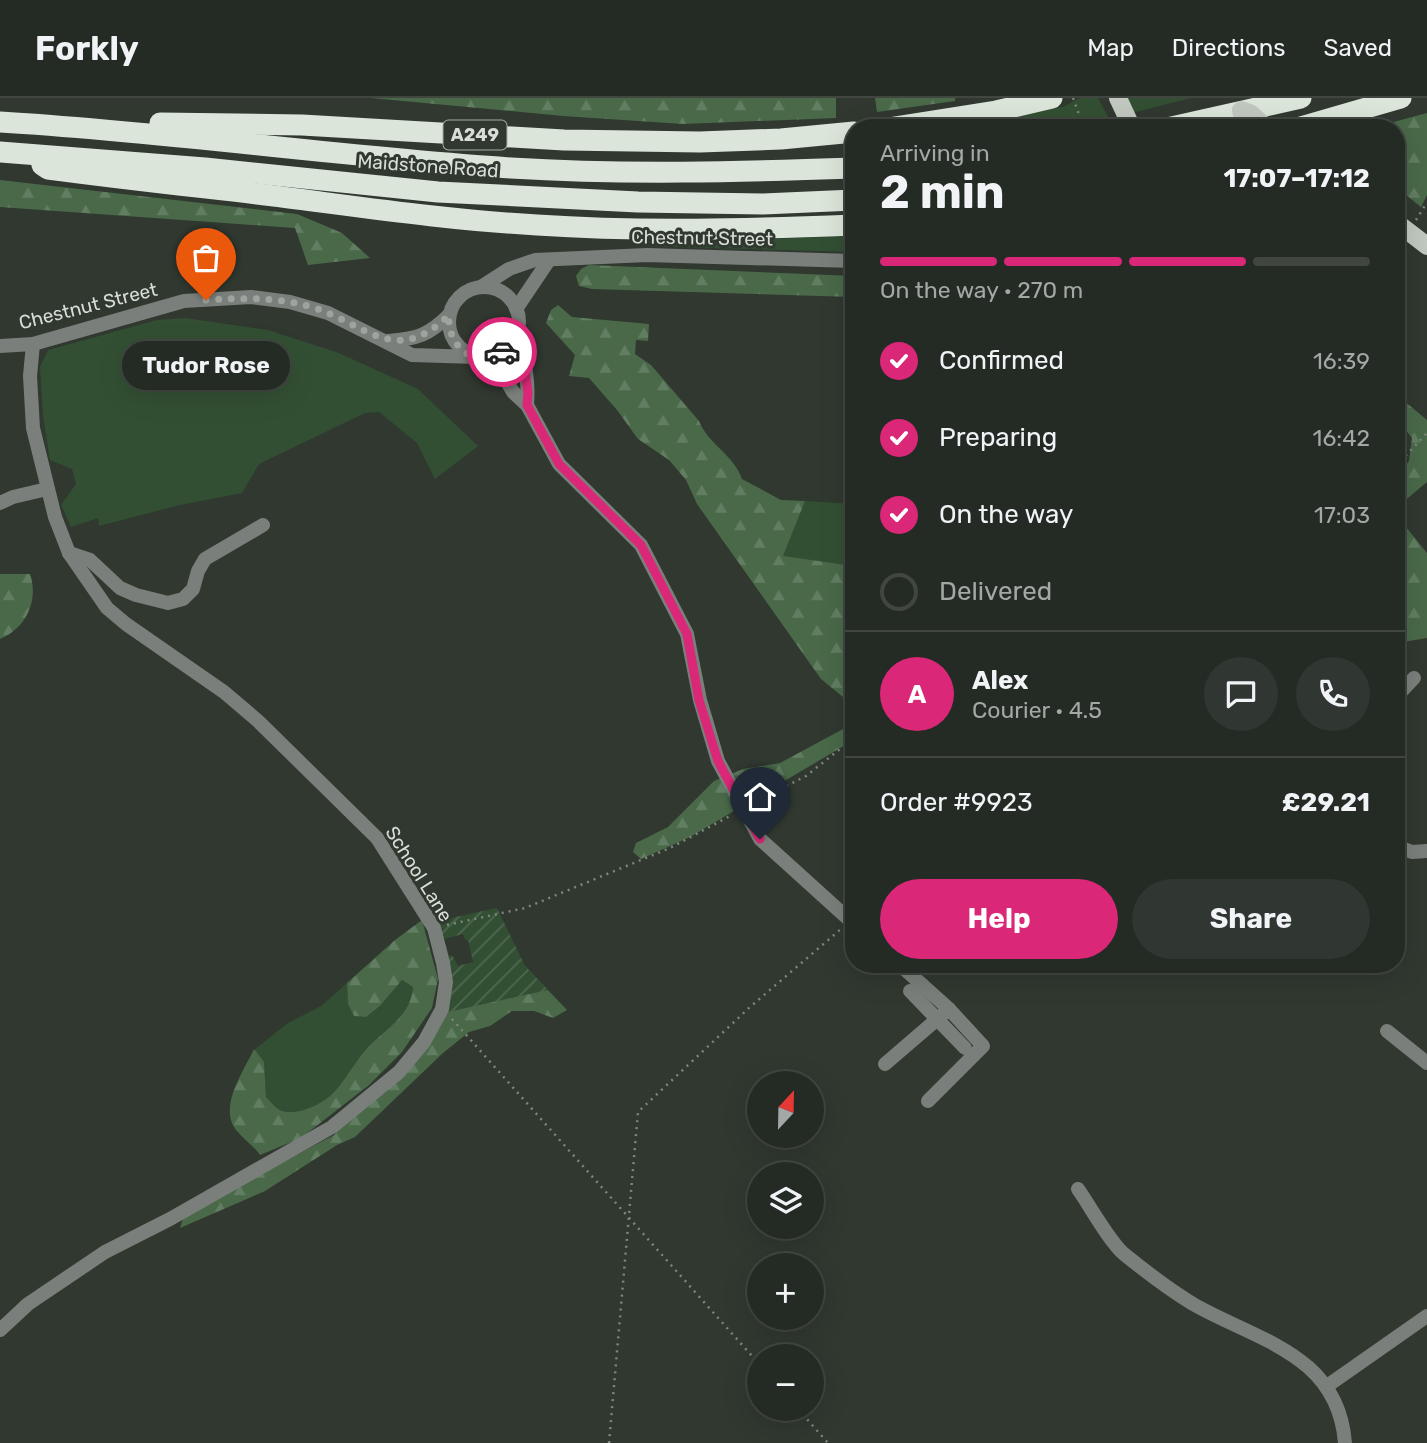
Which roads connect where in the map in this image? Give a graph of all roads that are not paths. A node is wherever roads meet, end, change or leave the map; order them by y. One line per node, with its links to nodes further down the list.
1 (1052, 98): 7 (highway)
2 (1118, 98): 9 (main road)
3 (1301, 98): 10 (highway)
4 (1401, 98): 12 (highway)
5 (975, 100): 7 (street)
6 (1239, 109): 11 (main road, bridge)
7 (996, 111): 8 (highway)
8 (945, 119)
9 (1128, 119)
10 (1207, 119)
11 (1257, 119)
12 (1328, 119)
13 (0, 122): 14 (highway, Maidstone Road / A249)
14 (95, 128): 15 (highway, A249); 18 (highway, Maidstone Road / A249)
15 (845, 133)
16 (0, 152): 17 (highway, Maidstone Road)
17 (22, 153): 19 (highway, Maidstone Road); 20 (highway)
18 (845, 168)
19 (845, 200)
20 (845, 225)
21 (1405, 229): 22 (main road)
22 (1427, 246)
23 (550, 260): 24 (street, Chestnut Street); 25 (street, Chestnut Street); 26 (street)
24 (845, 261)
25 (481, 287): 26 (street); 27 (street)
26 (516, 309): 28 (street)
27 (449, 315): 29 (street); 32 (street)
28 (517, 335): 32 (street); 33 (street)
29 (387, 341): 30 (street, Chestnut Street); 32 (street, Chestnut Street)
30 (33, 344): 31 (street, Chestnut Street); 34 (street, School Lane)
31 (0, 346)
32 (482, 357): 33 (street)
33 (527, 405): 42 (street)
34 (47, 489): 35 (street); 37 (street, School Lane)
35 (0, 503)
36 (263, 525): 37 (street)
37 (69, 553): 54 (street, School Lane)
38 (1414, 678): 39 (street)
39 (1405, 688)
40 (1405, 849): 41 (street)
41 (1427, 851)
42 (845, 921)
43 (909, 973): 45 (street)
44 (910, 991): 46 (street)
45 (949, 1009): 46 (street); 51 (street)
46 (936, 1018): 48 (street); 50 (street)
47 (1387, 1031): 49 (street)
48 (965, 1048)
49 (1427, 1063)
50 (885, 1064)
51 (928, 1101)
52 (1078, 1189): 55 (street)
53 (1427, 1316): 55 (street)
54 (0, 1330)
55 (1327, 1386): 56 (street)
56 (1345, 1443)

